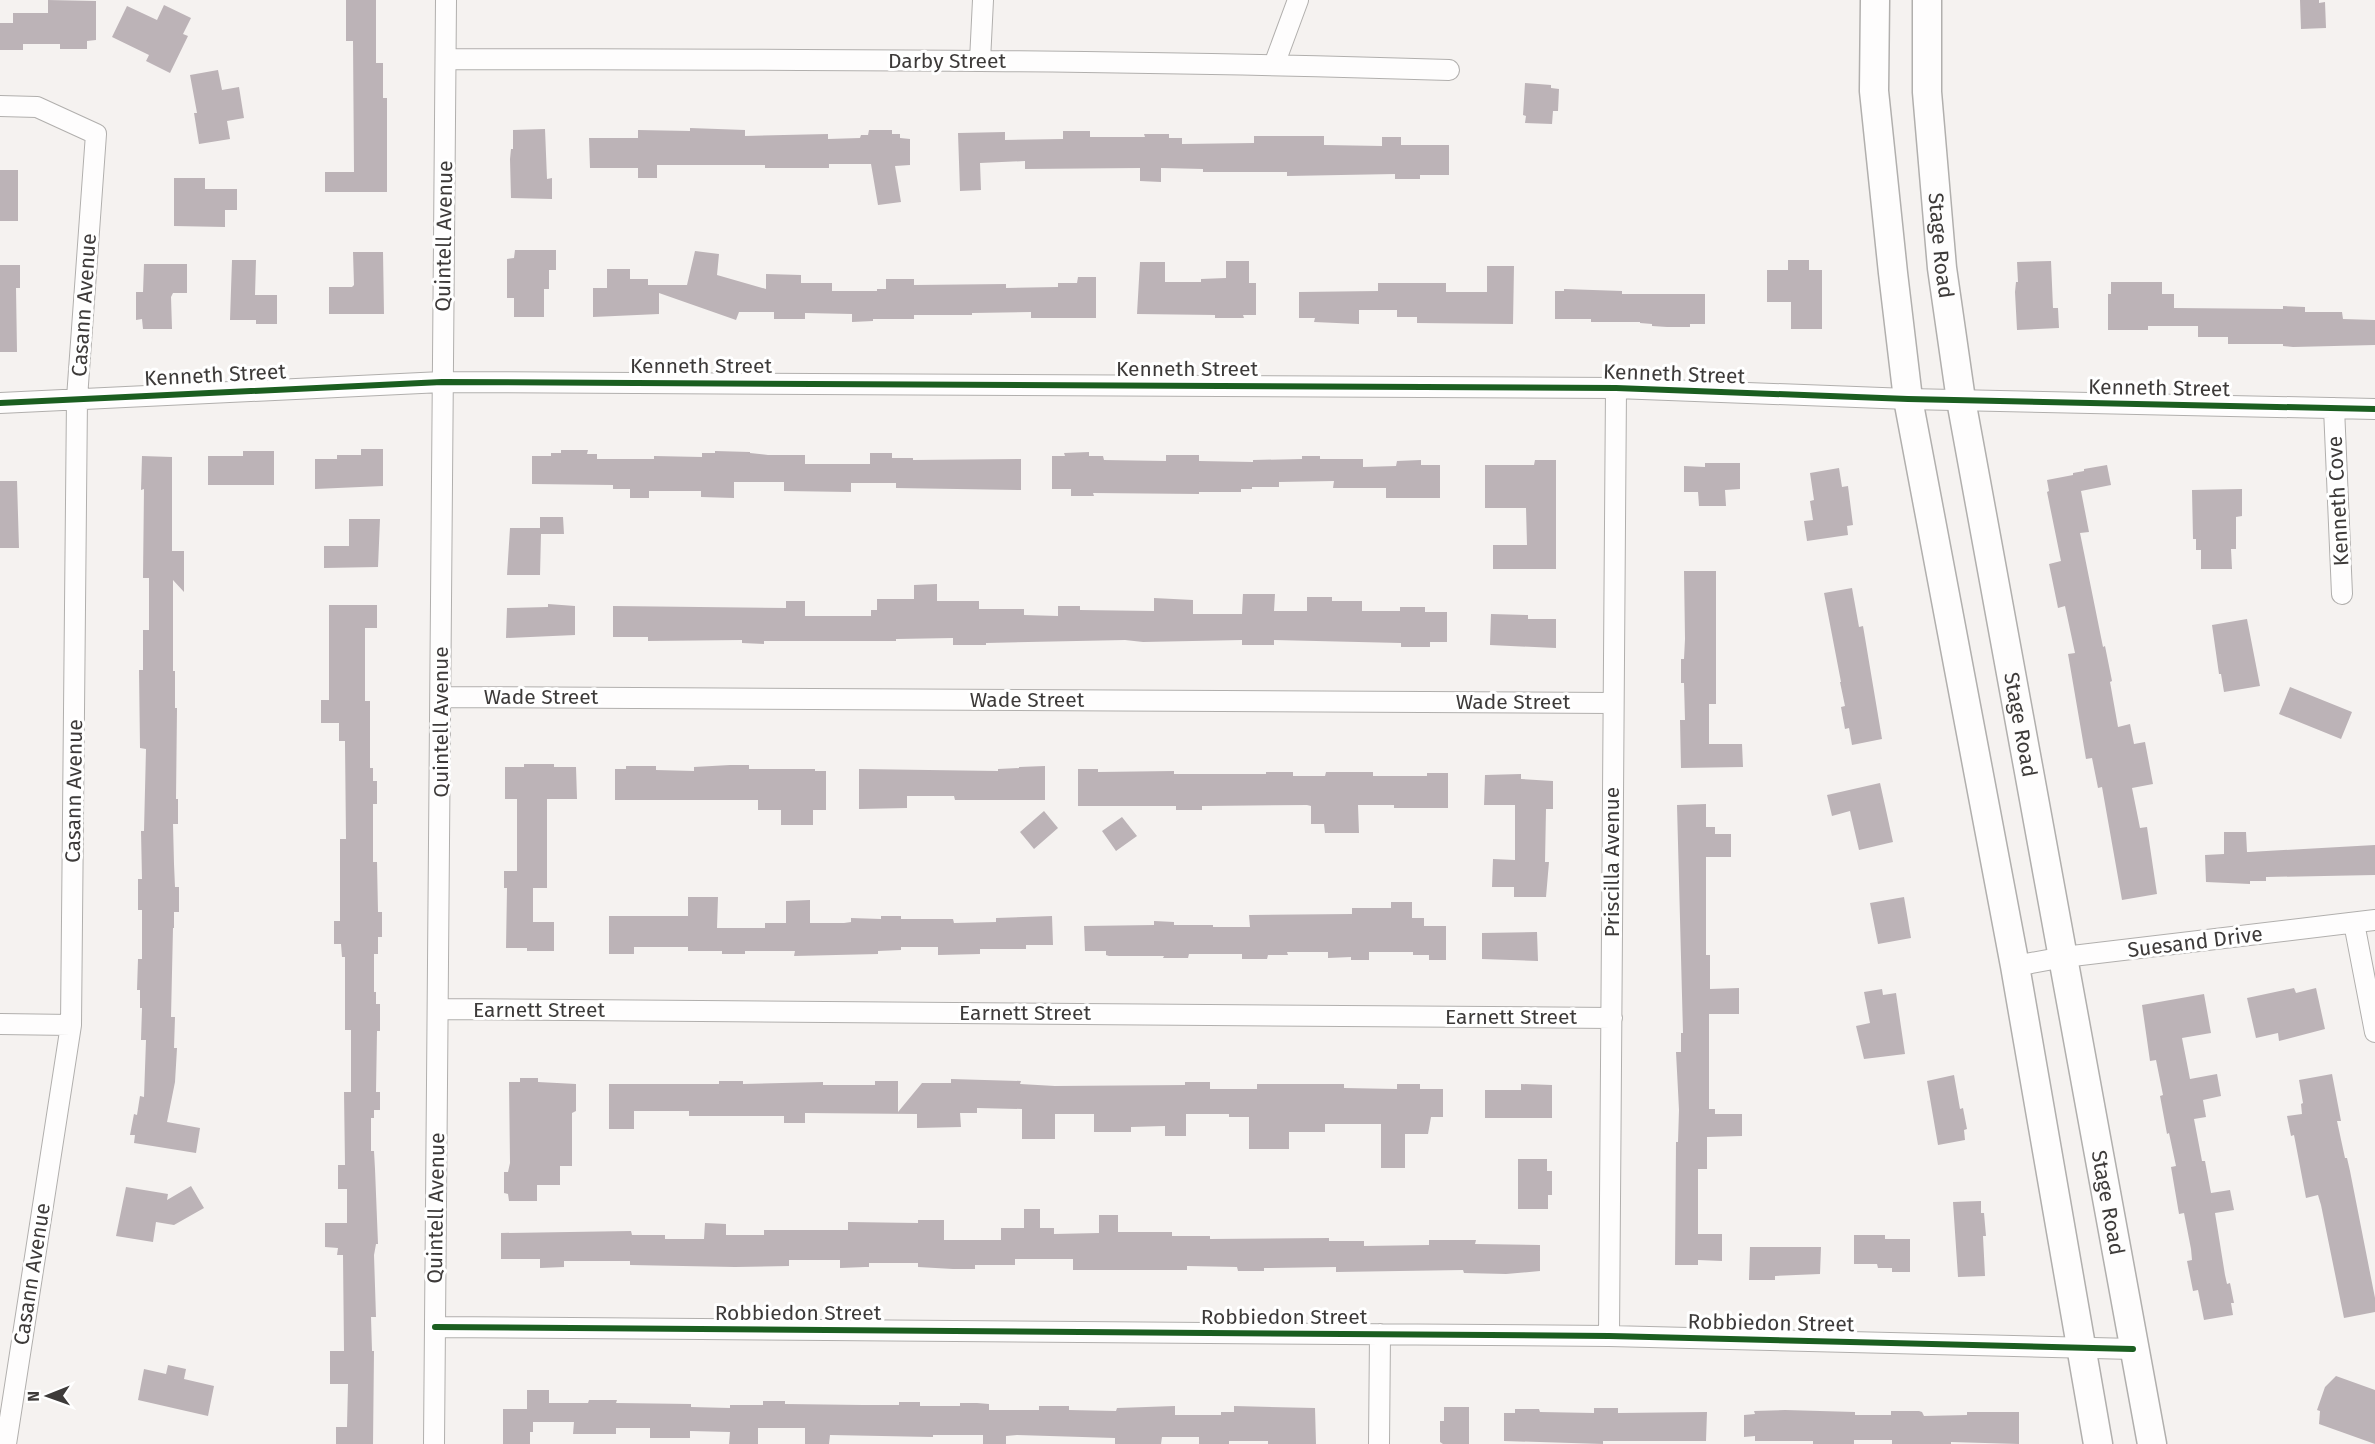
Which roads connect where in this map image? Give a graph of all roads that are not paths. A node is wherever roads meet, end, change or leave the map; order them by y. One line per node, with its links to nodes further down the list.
1 (446, 0): 6 (street, Quintell Avenue)
2 (983, 0): 7 (street)
3 (1298, 0): 8 (street)
4 (1875, 0): 14 (main road)
5 (1927, 0): 15 (main road, Stage Road)
6 (446, 59): 7 (street, Darby Street); 11 (street, Quintell Avenue)
7 (980, 61): 8 (street, Darby Street)
8 (1274, 65): 9 (street, Darby Street)
9 (1449, 70)
10 (0, 106): 13 (street, Casann Avenue)
11 (442, 382): 12 (street, Kenneth Street); 13 (street, Kenneth Street); 20 (street, Quintell Avenue)
12 (1616, 388): 14 (street, Kenneth Street); 21 (street, Priscilla Avenue)
13 (77, 398): 16 (street, Kenneth Street); 29 (street, Casann Avenue)
14 (1908, 399): 15 (street, Kenneth Street); 25 (main road)
15 (1961, 400): 17 (street, Kenneth Street); 24 (main road, Stage Road)
16 (0, 403)
17 (2334, 408): 18 (street, Kenneth Street); 19 (street, Kenneth Cove)
18 (2375, 409)
19 (2342, 594)
20 (442, 697): 21 (street, Wade Street); 26 (street, Quintell Avenue)
21 (1612, 703): 27 (street, Priscilla Avenue)
22 (2375, 920): 23 (street, Suesand Drive)
23 (2354, 923): 24 (street, Suesand Drive); 30 (street)
24 (2064, 957): 25 (street, Suesand Drive); 35 (main road, Stage Road)
25 (2015, 966): 34 (main road)
26 (439, 1009): 27 (street, Earnett Street); 31 (street, Quintell Avenue)
27 (1612, 1018): 33 (street, Priscilla Avenue)
28 (0, 1024): 29 (street)
29 (71, 1025): 36 (street, Casann Avenue)
30 (2375, 1032)
31 (435, 1327): 32 (street, Robbiedon Street); 37 (street, Quintell Avenue)
32 (1380, 1334): 33 (street, Robbiedon Street); 38 (street)
33 (1609, 1336): 34 (street, Robbiedon Street)
34 (2080, 1347): 35 (street, Robbiedon Street); 39 (main road)
35 (2133, 1349): 40 (main road, Stage Road)
36 (6, 1444)
37 (434, 1444)
38 (1378, 1444)
39 (2098, 1444)
40 (2152, 1444)

